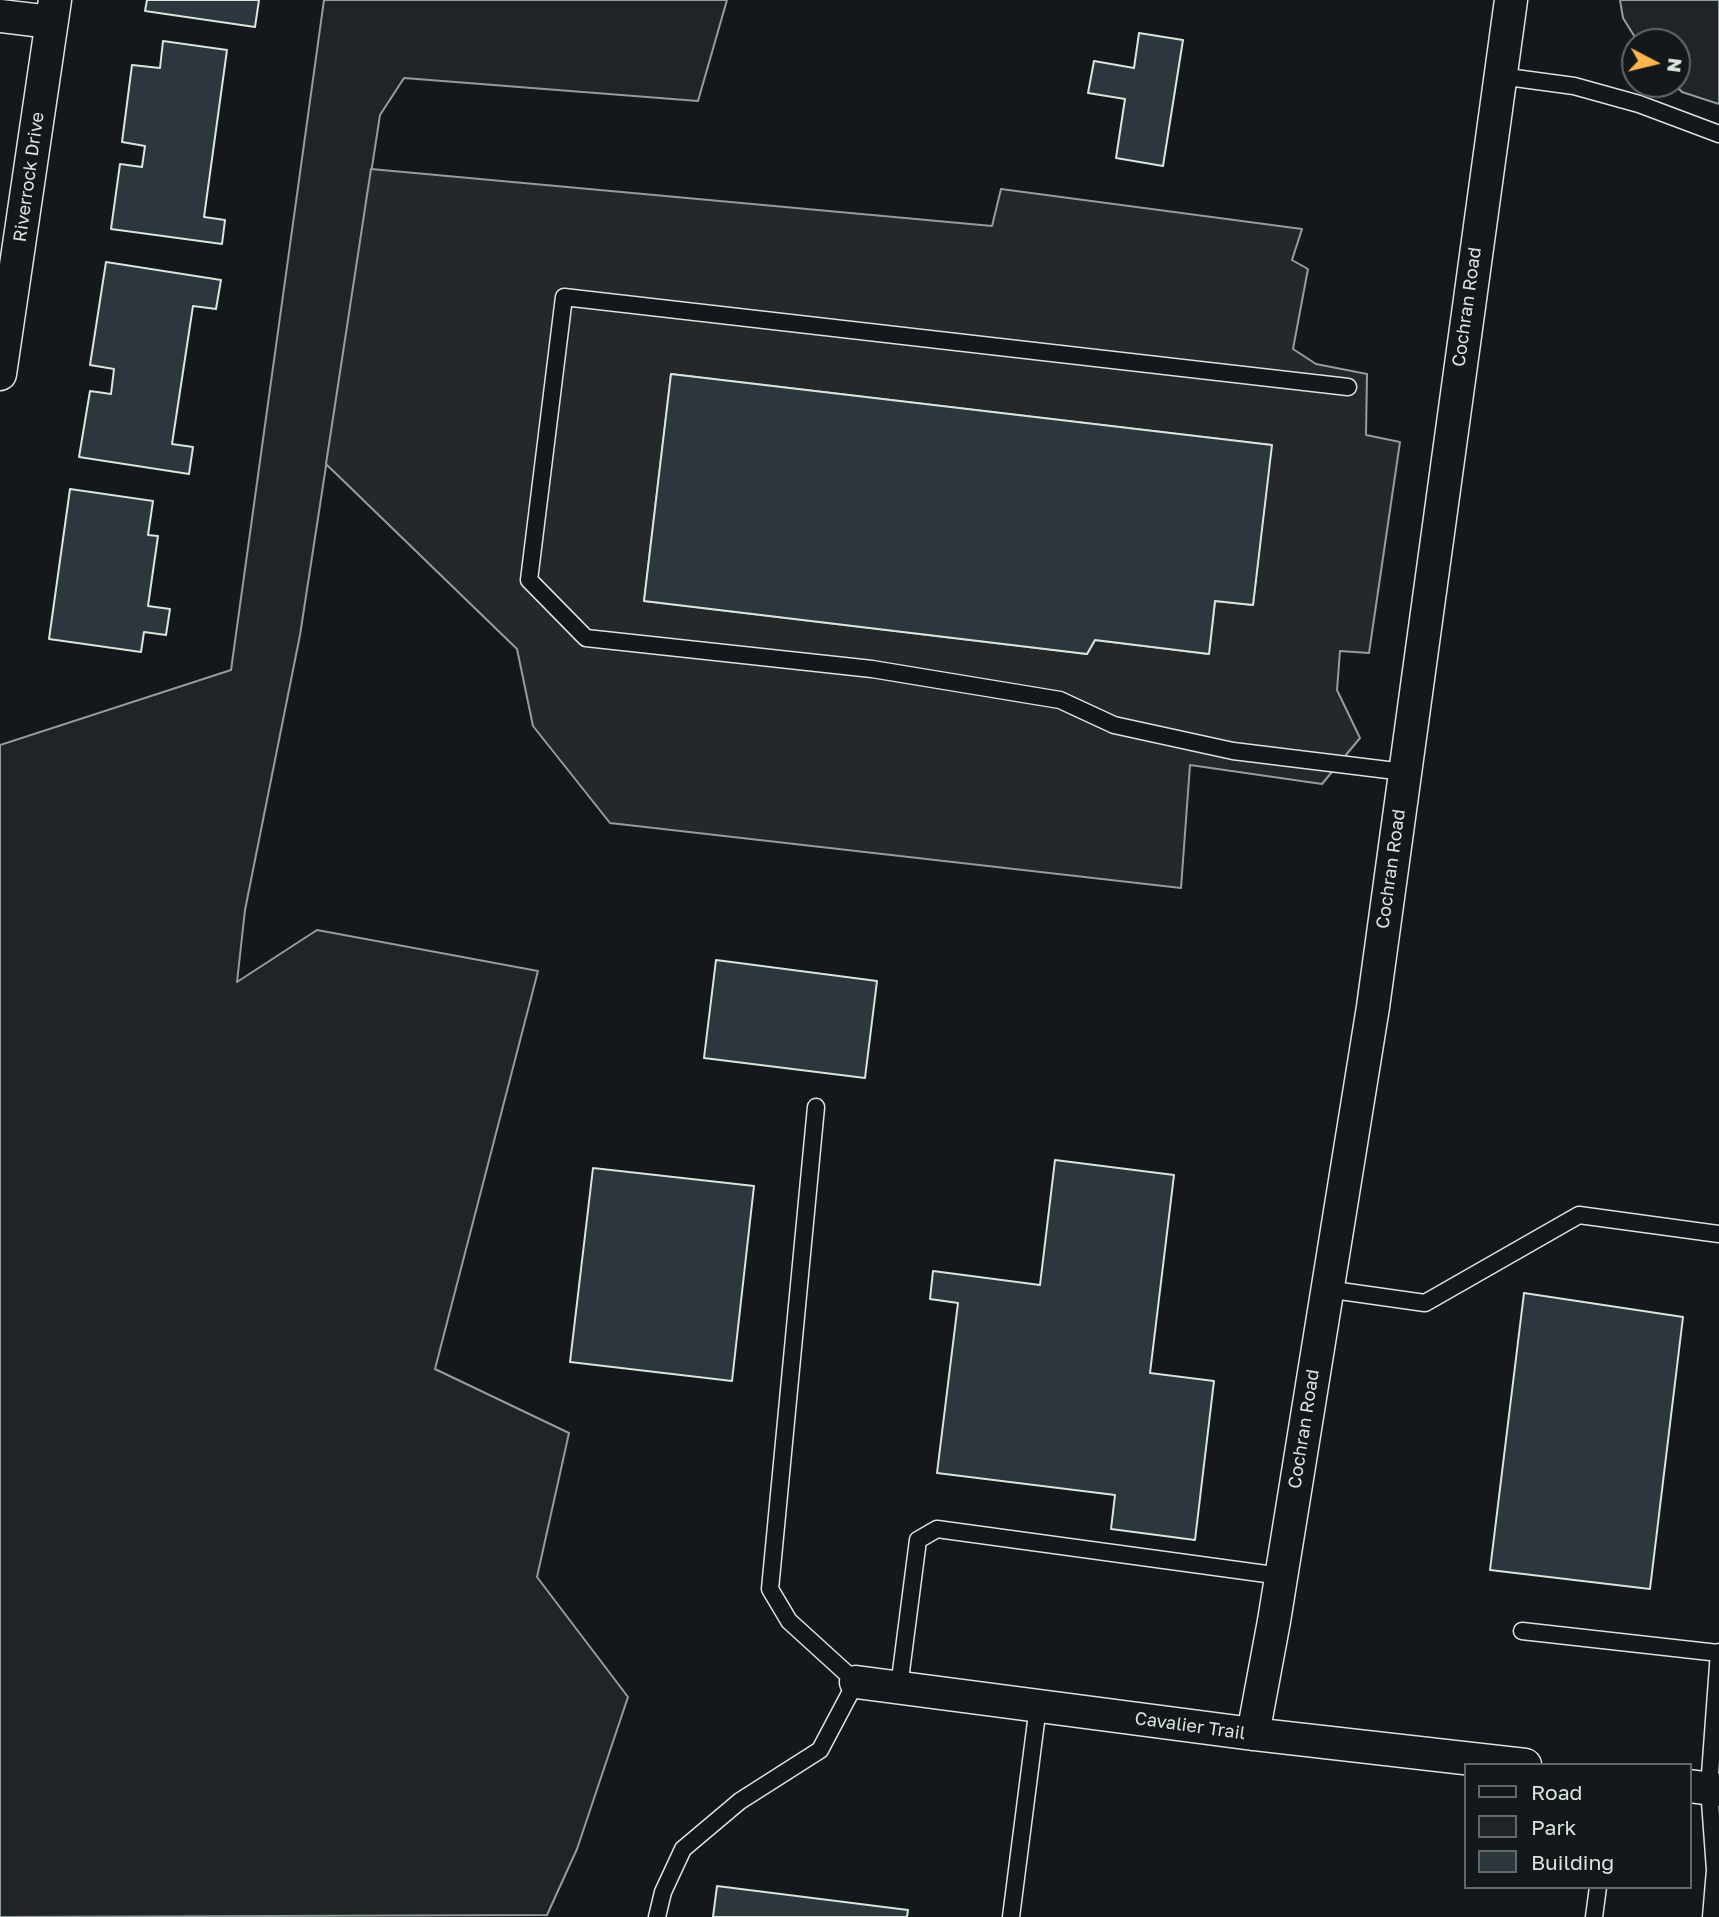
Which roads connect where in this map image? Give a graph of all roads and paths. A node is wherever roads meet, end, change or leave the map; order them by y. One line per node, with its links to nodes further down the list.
1 (1511, 0): 4 (street, Cochran Road)
2 (53, 11): 3 (street); 6 (street, Riverrock Drive)
3 (0, 16)
4 (1500, 76): 5 (lane); 8 (street, Cochran Road)
5 (1719, 134)
6 (0, 374)
7 (1348, 387): 8 (lane)
8 (1404, 772): 11 (street, Cochran Road)
9 (816, 1107): 15 (lane)
10 (1719, 1234): 11 (lane)
11 (1325, 1289): 12 (street, Cochran Road)
12 (1282, 1576): 16 (lane); 18 (street, Cochran Road)
13 (1522, 1631): 14 (lane)
14 (1719, 1653): 20 (lane)
15 (856, 1682): 16 (street, Cavalier Trail); 22 (lane)
16 (899, 1687): 17 (street, Cavalier Trail)
17 (1038, 1706): 18 (street, Cavalier Trail); 23 (lane)
18 (1253, 1734): 19 (street, Cavalier Trail)
19 (1507, 1763)
20 (1706, 1788): 25 (lane)
21 (1598, 1889): 24 (lane)
22 (656, 1917)
23 (1011, 1917)
24 (1594, 1917)
25 (1711, 1917)

